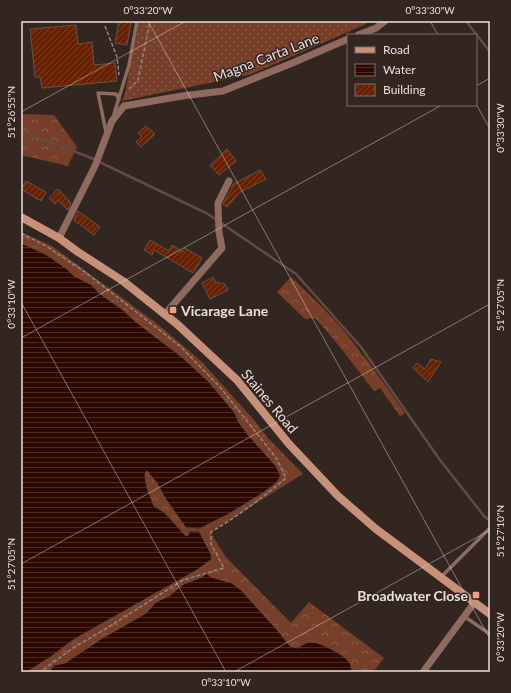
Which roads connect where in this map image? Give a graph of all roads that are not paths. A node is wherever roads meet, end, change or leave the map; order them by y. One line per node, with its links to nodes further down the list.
1 (137, 21): 5 (lane)
2 (385, 21): 3 (street)
3 (361, 34)
4 (347, 39): 6 (street, Magna Carta Lane)
5 (119, 99): 6 (lane); 7 (lane)
6 (112, 121): 7 (street, Magna Carta Lane)
7 (106, 136): 10 (street, Magna Carta Lane)
8 (229, 181): 11 (street)
9 (21, 217): 10 (main road, Staines Road)
10 (60, 238): 11 (main road, Staines Road)
11 (165, 314): 15 (main road, Staines Road)
12 (490, 528): 13 (lane)
13 (485, 533): 14 (lane); 15 (lane)
14 (490, 534)
15 (441, 578): 16 (main road, Staines Road)
16 (474, 603): 17 (main road, Staines Road); 18 (street)
17 (490, 614)
18 (464, 616): 19 (lane); 20 (street)
19 (490, 634)
20 (423, 672)

